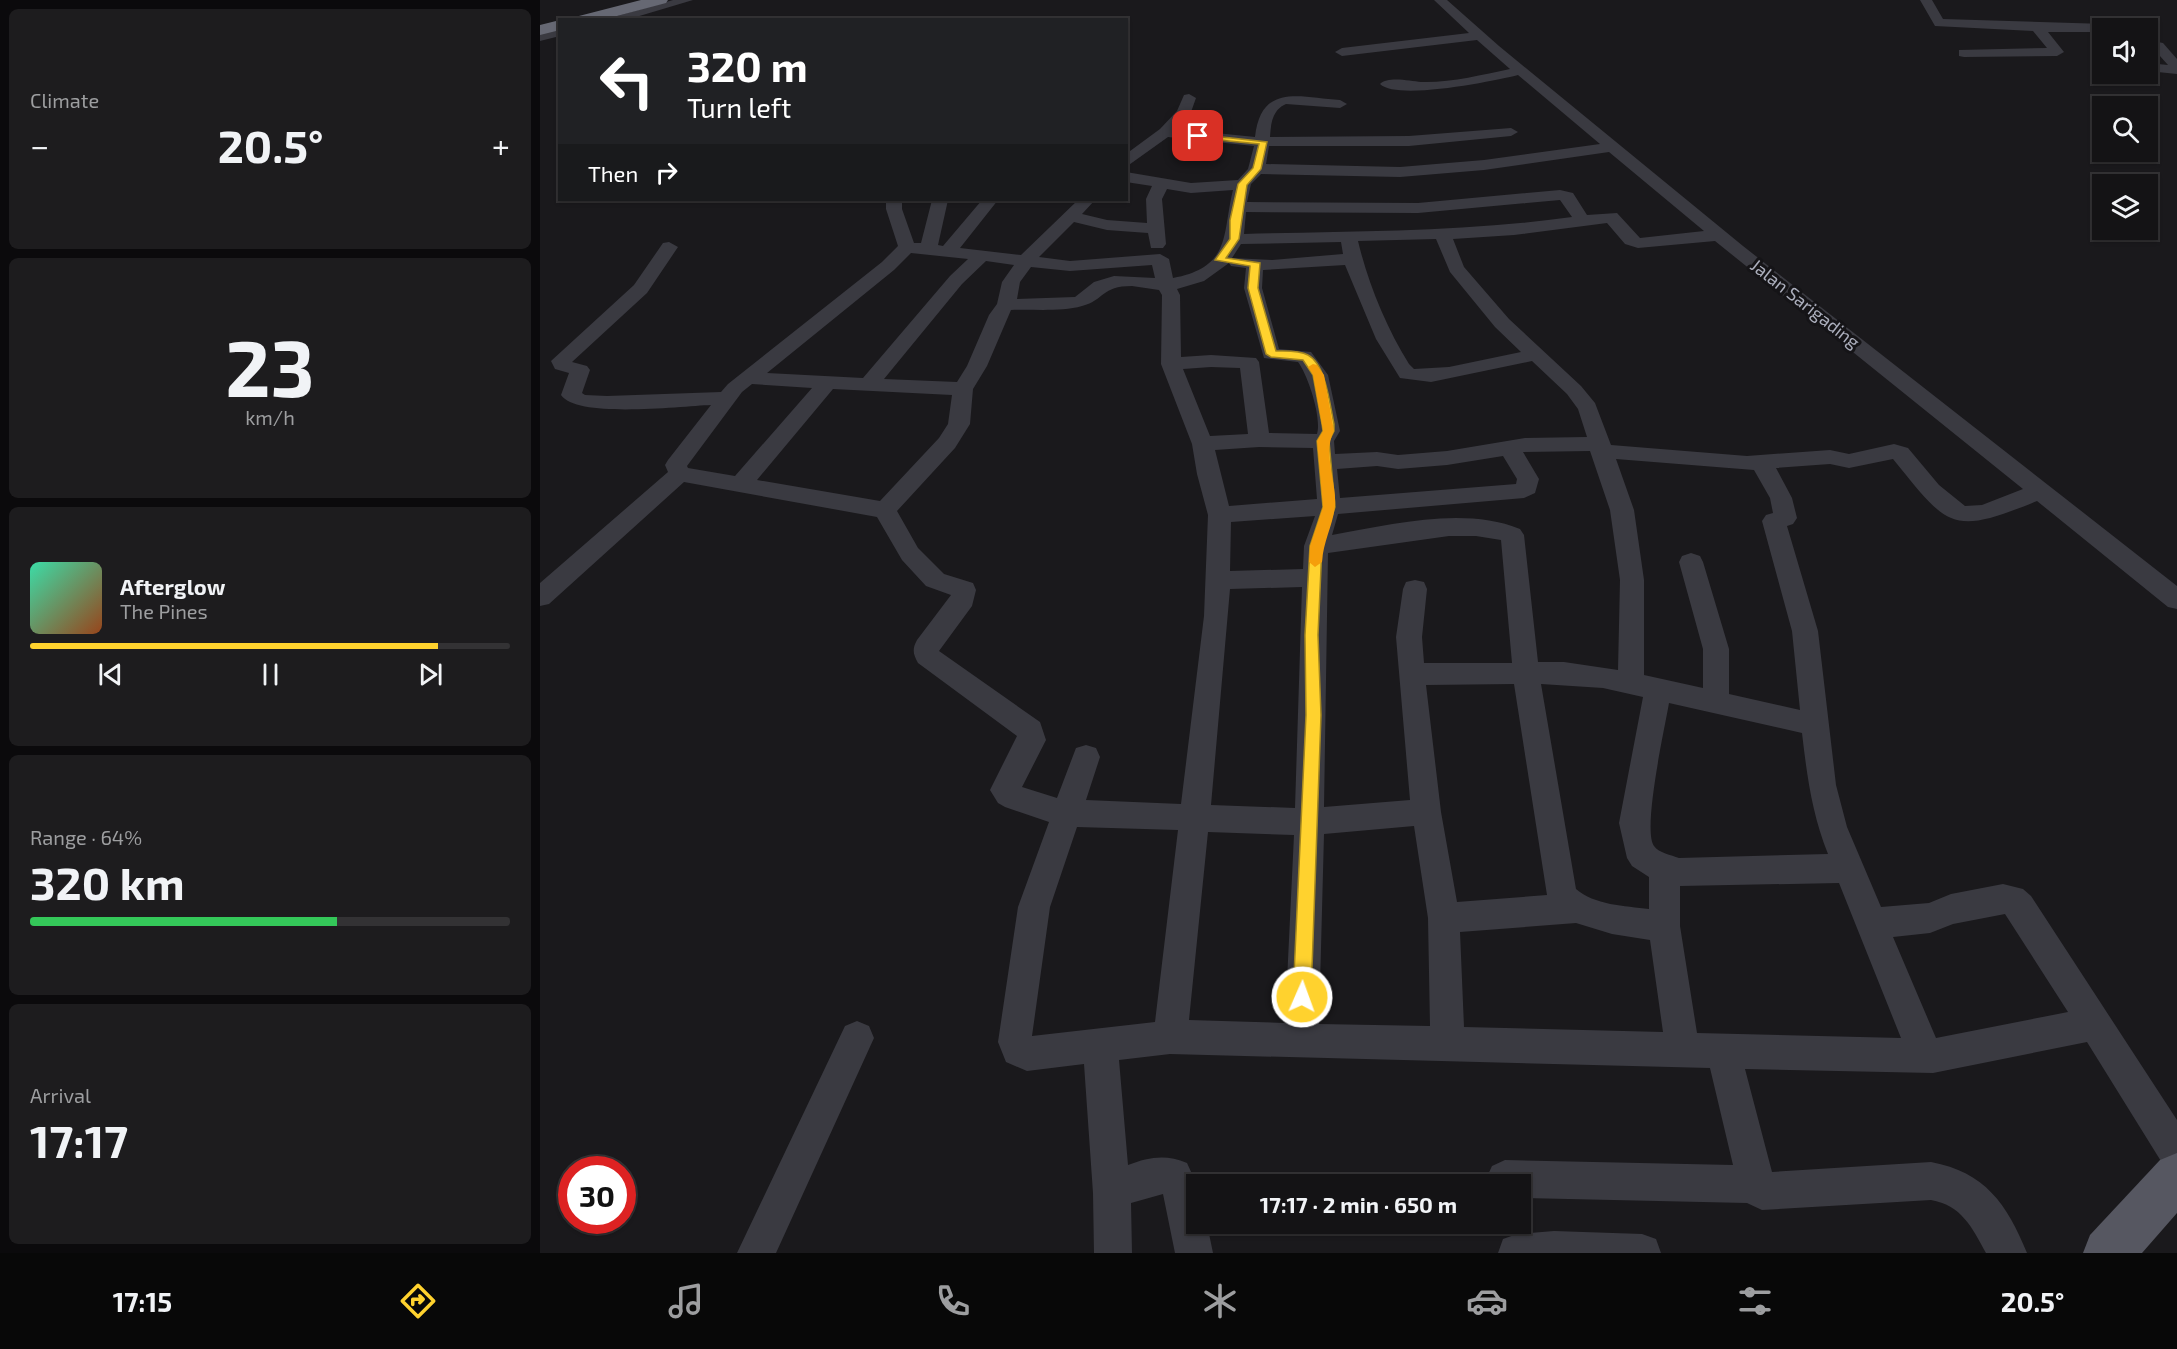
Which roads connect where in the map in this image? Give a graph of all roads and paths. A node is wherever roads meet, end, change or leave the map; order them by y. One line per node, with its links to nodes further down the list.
1 (660, 0): 5 (highway)
2 (687, 0): 6 (street)
3 (1440, 0): 12 (street, Jalan Sarigading)
4 (1926, 0): 8 (street)
5 (589, 18)
6 (617, 18)
7 (558, 26): 10 (highway)
8 (2040, 28): 9 (street); 16 (street)
9 (2092, 28)
10 (540, 30)
11 (558, 32): 13 (street)
12 (1478, 36): 15 (street); 19 (street, Jalan Sarigading)
13 (540, 37)
14 (2158, 46): 18 (street)
15 (1342, 52)
16 (1964, 53)
17 (2158, 67): 18 (street)
18 (2177, 68)
19 (1519, 70): 20 (street); 29 (street, Jalan Sarigading)
20 (1387, 84)
21 (1189, 98): 24 (street)
22 (1340, 104): 28 (street)
23 (1225, 124): 26 (street)
24 (1165, 132): 26 (street); 30 (street)
25 (1511, 132): 27 (street)
26 (1214, 137): 28 (street)
27 (1409, 141): 28 (street); 32 (street)
28 (1263, 142): 31 (street)
29 (1612, 147): 32 (street); 48 (street, Jalan Sarigading)
30 (1128, 161)
31 (1257, 169): 33 (street); 36 (street)
32 (1432, 169): 33 (street); 40 (street)
33 (1302, 171): 42 (street)
34 (1128, 177): 35 (street)
35 (1161, 184): 36 (street); 45 (street)
36 (1243, 184): 41 (street)
37 (894, 201): 51 (street)
38 (940, 201): 53 (street)
39 (989, 201): 53 (street)
40 (1451, 205): 42 (street); 44 (street); 46 (street)
41 (1238, 207): 42 (street); 50 (street)
42 (1295, 207)
43 (1079, 208): 45 (street); 55 (street)
44 (1582, 220): 46 (street); 48 (street)
45 (1155, 229): 56 (street)
46 (1466, 232): 47 (street)
47 (1443, 234): 49 (street); 62 (street)
48 (1719, 235): 77 (street, Jalan Sarigading)
49 (1349, 236): 50 (street); 57 (street)
50 (1234, 239): 58 (street)
51 (907, 247): 53 (street); 64 (street)
52 (669, 248): 68 (street)
53 (939, 249): 54 (street)
54 (984, 254): 55 (street); 66 (street)
55 (1027, 259): 56 (street); 61 (street)
56 (1160, 259): 60 (street)
57 (1352, 259): 59 (street); 62 (street)
58 (1220, 260): 59 (street); 60 (street)
59 (1255, 263): 73 (street)
60 (1166, 285): 61 (street); 63 (street)
61 (1006, 306): 67 (street)
62 (1533, 355): 71 (street)
63 (1172, 363): 69 (street); 70 (street)
64 (748, 378): 65 (street); 68 (street)
65 (828, 382): 66 (street); 76 (street)
66 (869, 384): 67 (street)
67 (963, 389): 79 (street)
68 (728, 398): 75 (street)
69 (1259, 440): 70 (street); 73 (street)
70 (1203, 444): 80 (street)
71 (1600, 448): 72 (street); 74 (street); 90 (street)
72 (1509, 449): 73 (street); 78 (street)
73 (1324, 451): 78 (street)
74 (1761, 462): 77 (street); 92 (street)
75 (680, 474): 76 (street); 86 (street)
76 (740, 485): 79 (street)
77 (2041, 491): 87 (street, Jalan Sarigading)
78 (1329, 507): 80 (street); 81 (street)
79 (885, 510): 94 (street)
80 (1220, 515): 84 (street)
81 (1316, 546): 83 (street); 88 (street)
82 (1691, 562): 91 (street)
83 (1315, 578): 84 (street); 97 (street)
84 (1219, 580): 96 (street)
85 (1415, 589): 89 (street)
86 (540, 597)
87 (2177, 600)
88 (1526, 673): 89 (street); 90 (street); 100 (street)
89 (1411, 674): 95 (street)
90 (1645, 685): 91 (street); 98 (street)
91 (1716, 701): 92 (street)
92 (1817, 725): 99 (street)
93 (1086, 757): 94 (street)
94 (1055, 810): 96 (street); 109 (street)
95 (1426, 812): 97 (street); 101 (street)
96 (1195, 820): 97 (street); 105 (street)
97 (1309, 822): 107 (street)
98 (1665, 868): 99 (street); 103 (street)
99 (1849, 868): 102 (street)
100 (1575, 908): 101 (street); 103 (street)
101 (1444, 918): 108 (street)
102 (1871, 923): 104 (street); 112 (street)
103 (1664, 926): 110 (street)
104 (2093, 1024): 112 (street); 113 (street)
105 (1170, 1037): 107 (street); 109 (street)
106 (858, 1038): 119 (street)
107 (1301, 1041): 108 (street)
108 (1447, 1044): 110 (street)
109 (1100, 1045): 117 (street)
110 (1683, 1050): 111 (street)
111 (1723, 1051): 112 (street); 116 (street)
112 (1926, 1056)
113 (2177, 1153)
114 (2177, 1177): 118 (main road)
115 (1531, 1180): 116 (street)
116 (1756, 1184): 124 (street)
117 (1112, 1194): 120 (street); 121 (street)
118 (2120, 1248)
119 (756, 1253)
120 (1113, 1253)
121 (1194, 1253)
122 (1517, 1253): 123 (street)
123 (1642, 1253)
124 (2008, 1253)

